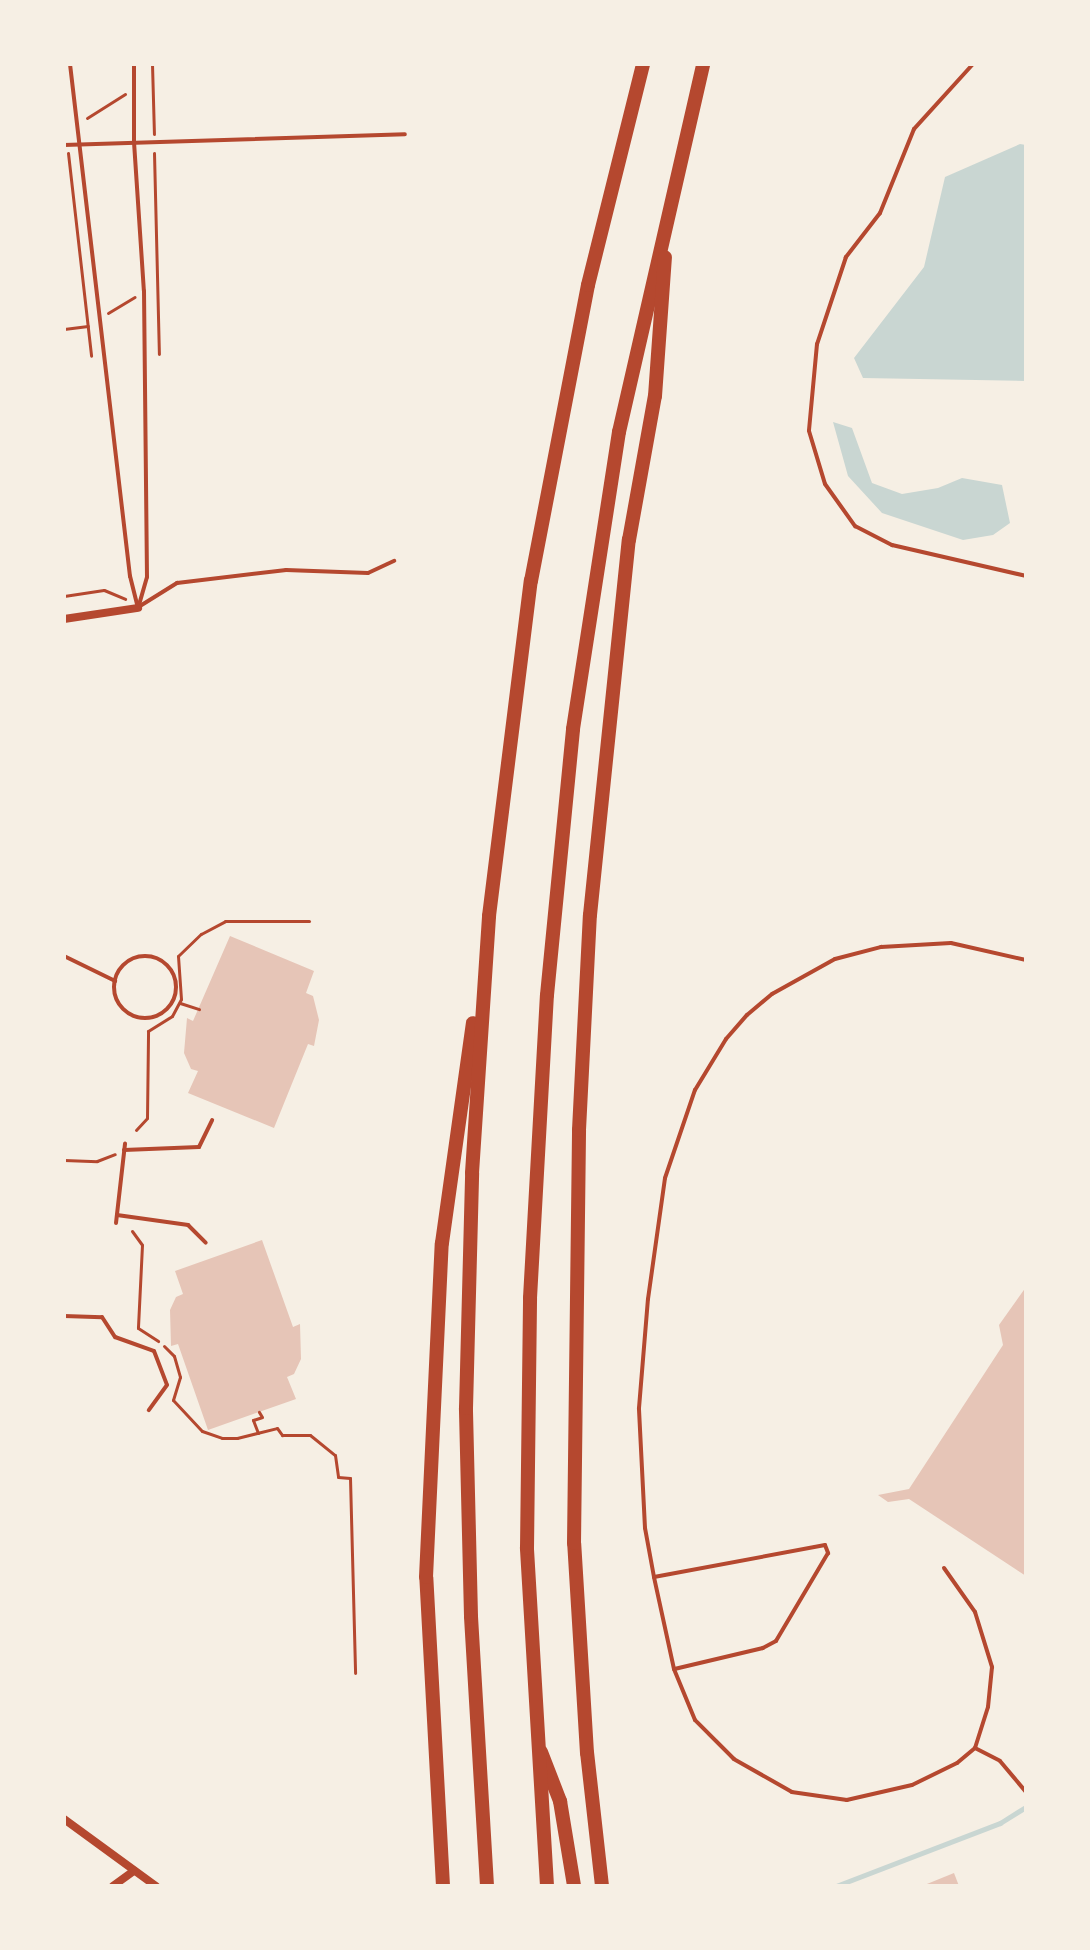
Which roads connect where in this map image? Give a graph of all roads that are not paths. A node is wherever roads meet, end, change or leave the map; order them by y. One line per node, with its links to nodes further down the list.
1 (70, 64): 9 (lane)
2 (134, 64): 7 (lane)
3 (643, 64): 15 (highway)
4 (703, 64): 10 (highway)
5 (973, 64): 12 (lane)
6 (405, 134): 7 (lane)
7 (134, 142): 9 (lane); 13 (lane)
8 (66, 145): 9 (lane)
9 (78, 145): 13 (lane)
10 (667, 213): 28 (highway); 39 (highway)
11 (394, 561): 13 (lane)
12 (1026, 576)
13 (138, 608): 14 (street)
14 (64, 619)
15 (489, 916): 35 (highway); 36 (highway)
16 (64, 956): 18 (lane)
17 (1026, 960): 26 (lane)
18 (115, 981): 18 (lane)
19 (212, 1120): 20 (lane)
20 (117, 1215): 21 (lane); 22 (lane)
21 (116, 1223)
22 (206, 1243)
23 (64, 1316): 24 (lane)
24 (149, 1410)
25 (944, 1568): 29 (lane)
26 (654, 1577): 27 (lane); 27 (lane)
27 (674, 1669): 29 (lane)
28 (535, 1739): 37 (highway); 38 (highway)
29 (975, 1748): 30 (lane)
30 (1026, 1792)
31 (64, 1819): 32 (street)
32 (134, 1871): 33 (street); 34 (street)
33 (113, 1886)
34 (156, 1886)
35 (443, 1886)
36 (487, 1886)
37 (547, 1886)
38 (574, 1886)
39 (602, 1886)

